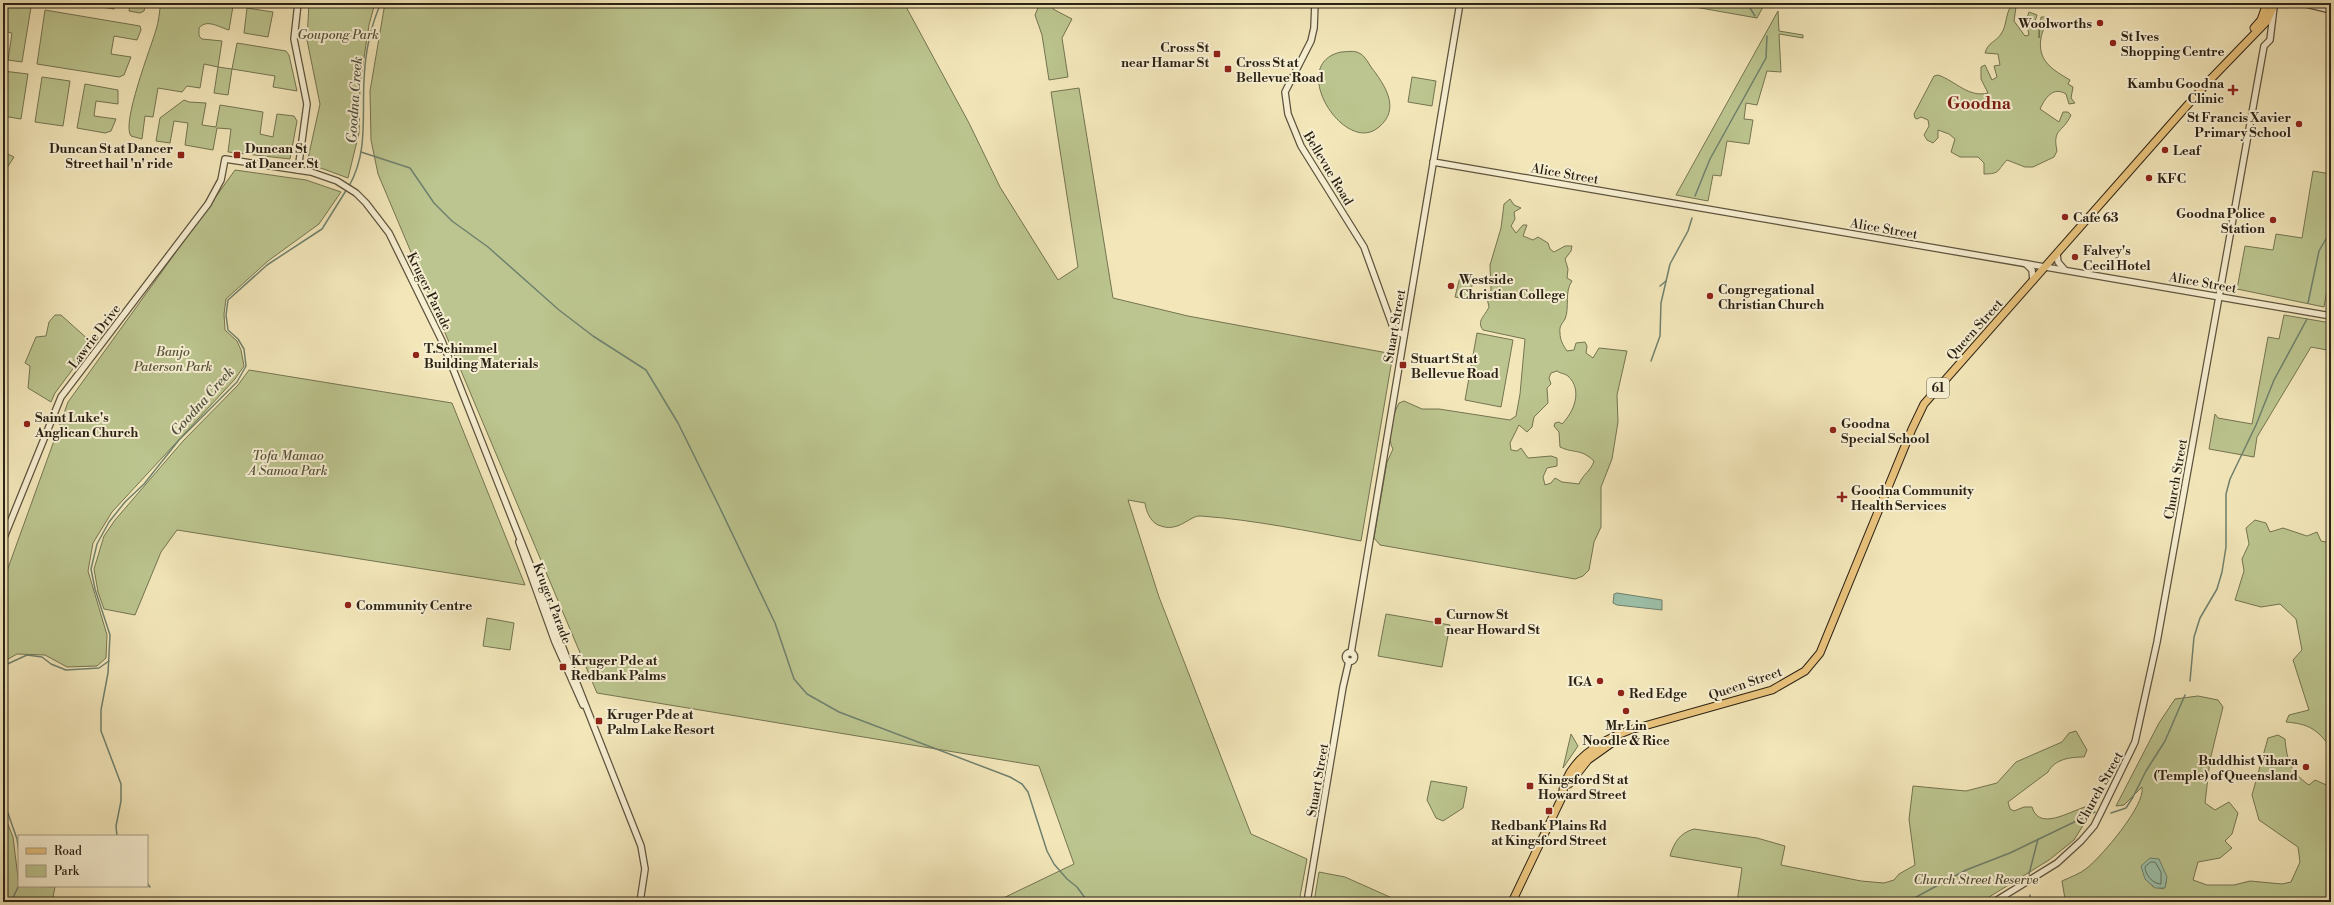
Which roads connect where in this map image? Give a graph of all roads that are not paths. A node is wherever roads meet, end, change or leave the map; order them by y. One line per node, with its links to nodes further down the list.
1 (298, 3): 9 (street)
2 (1315, 3): 17 (street, Bellevue Road)
3 (1460, 3): 8 (street, Stuart Street)
4 (2302, 3): 6 (street)
5 (2272, 4): 10 (main road, Queen Street / 61); 15 (street, Church Street)
6 (2312, 4): 7 (street)
7 (2331, 10)
8 (1433, 162): 11 (street, Alice Street); 17 (street, Stuart Street)
9 (298, 170): 18 (street, Lawrie Drive); 19 (street, Kruger Parade)
10 (2057, 254): 12 (main road, Queen Street / 61); 13 (street)
11 (2026, 264): 12 (street, Alice Street); 14 (street)
12 (2046, 267): 13 (street, Alice Street); 14 (main road, Queen Street / 61)
13 (2064, 270): 15 (street, Alice Street)
14 (2033, 281): 21 (main road, Queen Street / 61)
15 (2219, 296): 16 (street, Alice Street); 22 (street, Church Street)
16 (2331, 316)
17 (1404, 335): 20 (street, Stuart Street)
18 (3, 540)
19 (640, 902)
20 (1307, 902)
21 (1512, 902)
22 (1994, 902)

